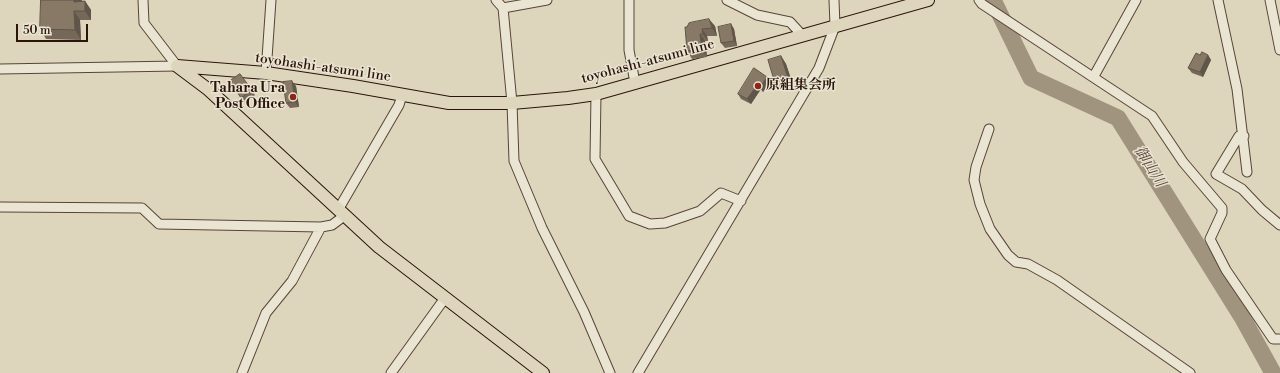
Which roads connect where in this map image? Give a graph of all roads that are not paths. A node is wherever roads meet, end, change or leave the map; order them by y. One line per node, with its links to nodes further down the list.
1 (144, 0): 18 (street)
2 (271, 0): 20 (street)
3 (496, 0): 13 (street)
4 (547, 0): 13 (street)
5 (629, 0): 22 (street)
6 (727, 0): 16 (street)
7 (834, 0): 14 (street)
8 (928, 0): 14 (main road, toyohashi-atsumi line)
9 (979, 0): 21 (street)
10 (1136, 0): 21 (street)
11 (1218, 0): 27 (street)
12 (1270, 0): 15 (street)
13 (503, 8): 25 (street)
14 (835, 26): 16 (main road, toyohashi-atsumi line); 29 (street)
15 (1278, 34): 17 (street)
16 (802, 35): 22 (main road, toyohashi-atsumi line)
17 (1280, 50)
18 (177, 66): 19 (street); 20 (main road, toyohashi-atsumi line); 31 (main road)
19 (0, 69)
20 (266, 73): 24 (main road, toyohashi-atsumi line)
21 (1094, 76): 35 (street)
22 (635, 83): 23 (main road, toyohashi-atsumi line)
23 (596, 94): 25 (main road, toyohashi-atsumi line); 29 (street)
24 (402, 95): 25 (main road, toyohashi-atsumi line); 31 (street)
25 (512, 103): 39 (street)
26 (990, 129): 41 (street)
27 (1244, 136): 28 (street); 32 (street)
28 (1247, 172)
29 (740, 201): 40 (street)
30 (0, 207): 33 (street)
31 (341, 213): 33 (street); 34 (main road)
32 (1280, 225)
33 (321, 227): 36 (street)
34 (446, 298): 37 (street); 38 (main road)
35 (1280, 339)
36 (242, 373)
37 (391, 373)
38 (543, 373)
39 (610, 373)
40 (638, 373)
41 (1190, 373)

